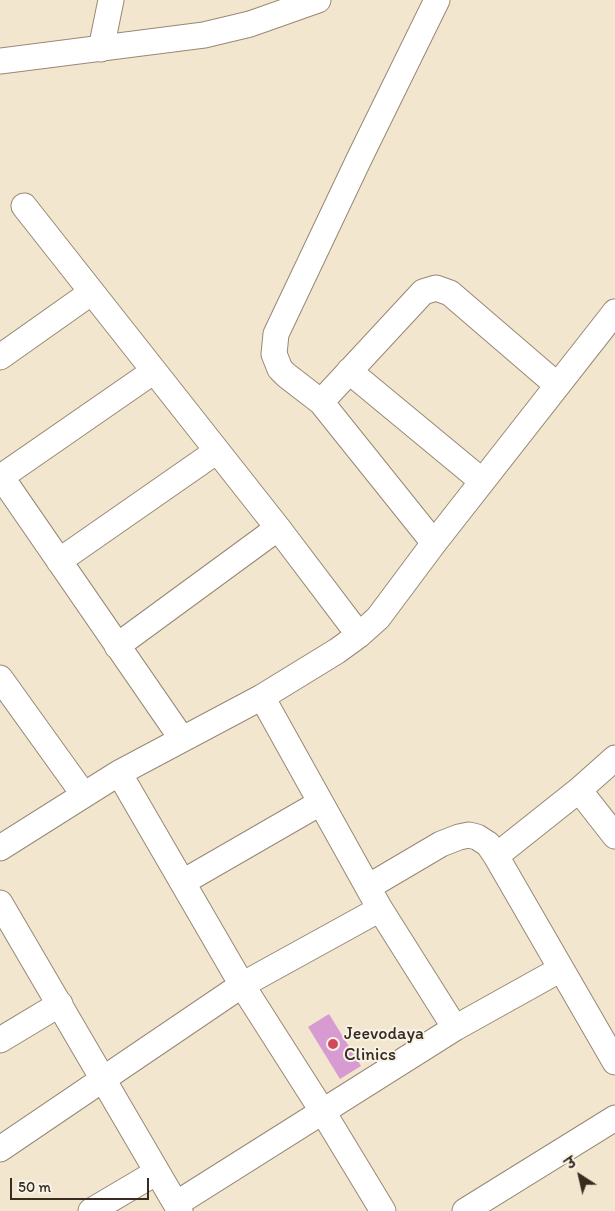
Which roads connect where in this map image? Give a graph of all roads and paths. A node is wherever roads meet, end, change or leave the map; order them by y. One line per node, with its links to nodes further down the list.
1 (110, 0): 6 (street)
2 (259, 0): 5 (street)
3 (318, 0): 5 (street)
4 (437, 0): 15 (street)
5 (250, 24): 6 (street)
6 (101, 49): 7 (street)
7 (0, 61)
8 (24, 206): 9 (street)
9 (92, 292): 11 (street); 12 (street)
10 (615, 312): 14 (street)
11 (0, 357)
12 (154, 371): 16 (street); 17 (street)
13 (349, 371): 14 (street); 15 (street); 18 (street)
14 (557, 385): 18 (street)
15 (321, 402): 20 (street)
16 (217, 451): 19 (street); 21 (street)
17 (1, 476): 21 (street)
18 (482, 481): 20 (street)
19 (278, 528): 22 (street); 23 (street)
20 (434, 543): 22 (street)
21 (59, 561): 23 (street)
22 (359, 636): 25 (street)
23 (117, 646): 26 (street)
24 (0, 678): 30 (street)
25 (262, 697): 26 (street); 31 (street)
26 (182, 739): 28 (street)
27 (615, 758): 29 (street)
28 (119, 773): 30 (street); 35 (street)
29 (579, 790): 32 (street); 34 (street)
30 (84, 795): 33 (street)
31 (320, 803): 35 (street); 36 (street)
32 (615, 836)
33 (0, 848)
34 (496, 856): 36 (street); 39 (street)
35 (182, 882): 40 (street)
36 (368, 887): 37 (street)
37 (380, 909): 40 (street); 42 (street)
38 (4, 918): 41 (street)
39 (561, 969): 42 (street); 44 (street)
40 (242, 985): 45 (street); 46 (street)
41 (60, 1004): 43 (street); 45 (street)
42 (455, 1028): 46 (street)
43 (0, 1040)
44 (615, 1062)
45 (104, 1080): 48 (street); 49 (street)
46 (323, 1112): 50 (street); 52 (street)
47 (615, 1118): 53 (street)
48 (0, 1149)
49 (157, 1172): 50 (street); 51 (street)
50 (178, 1208)
51 (91, 1211)
52 (383, 1211)
53 (465, 1211)

